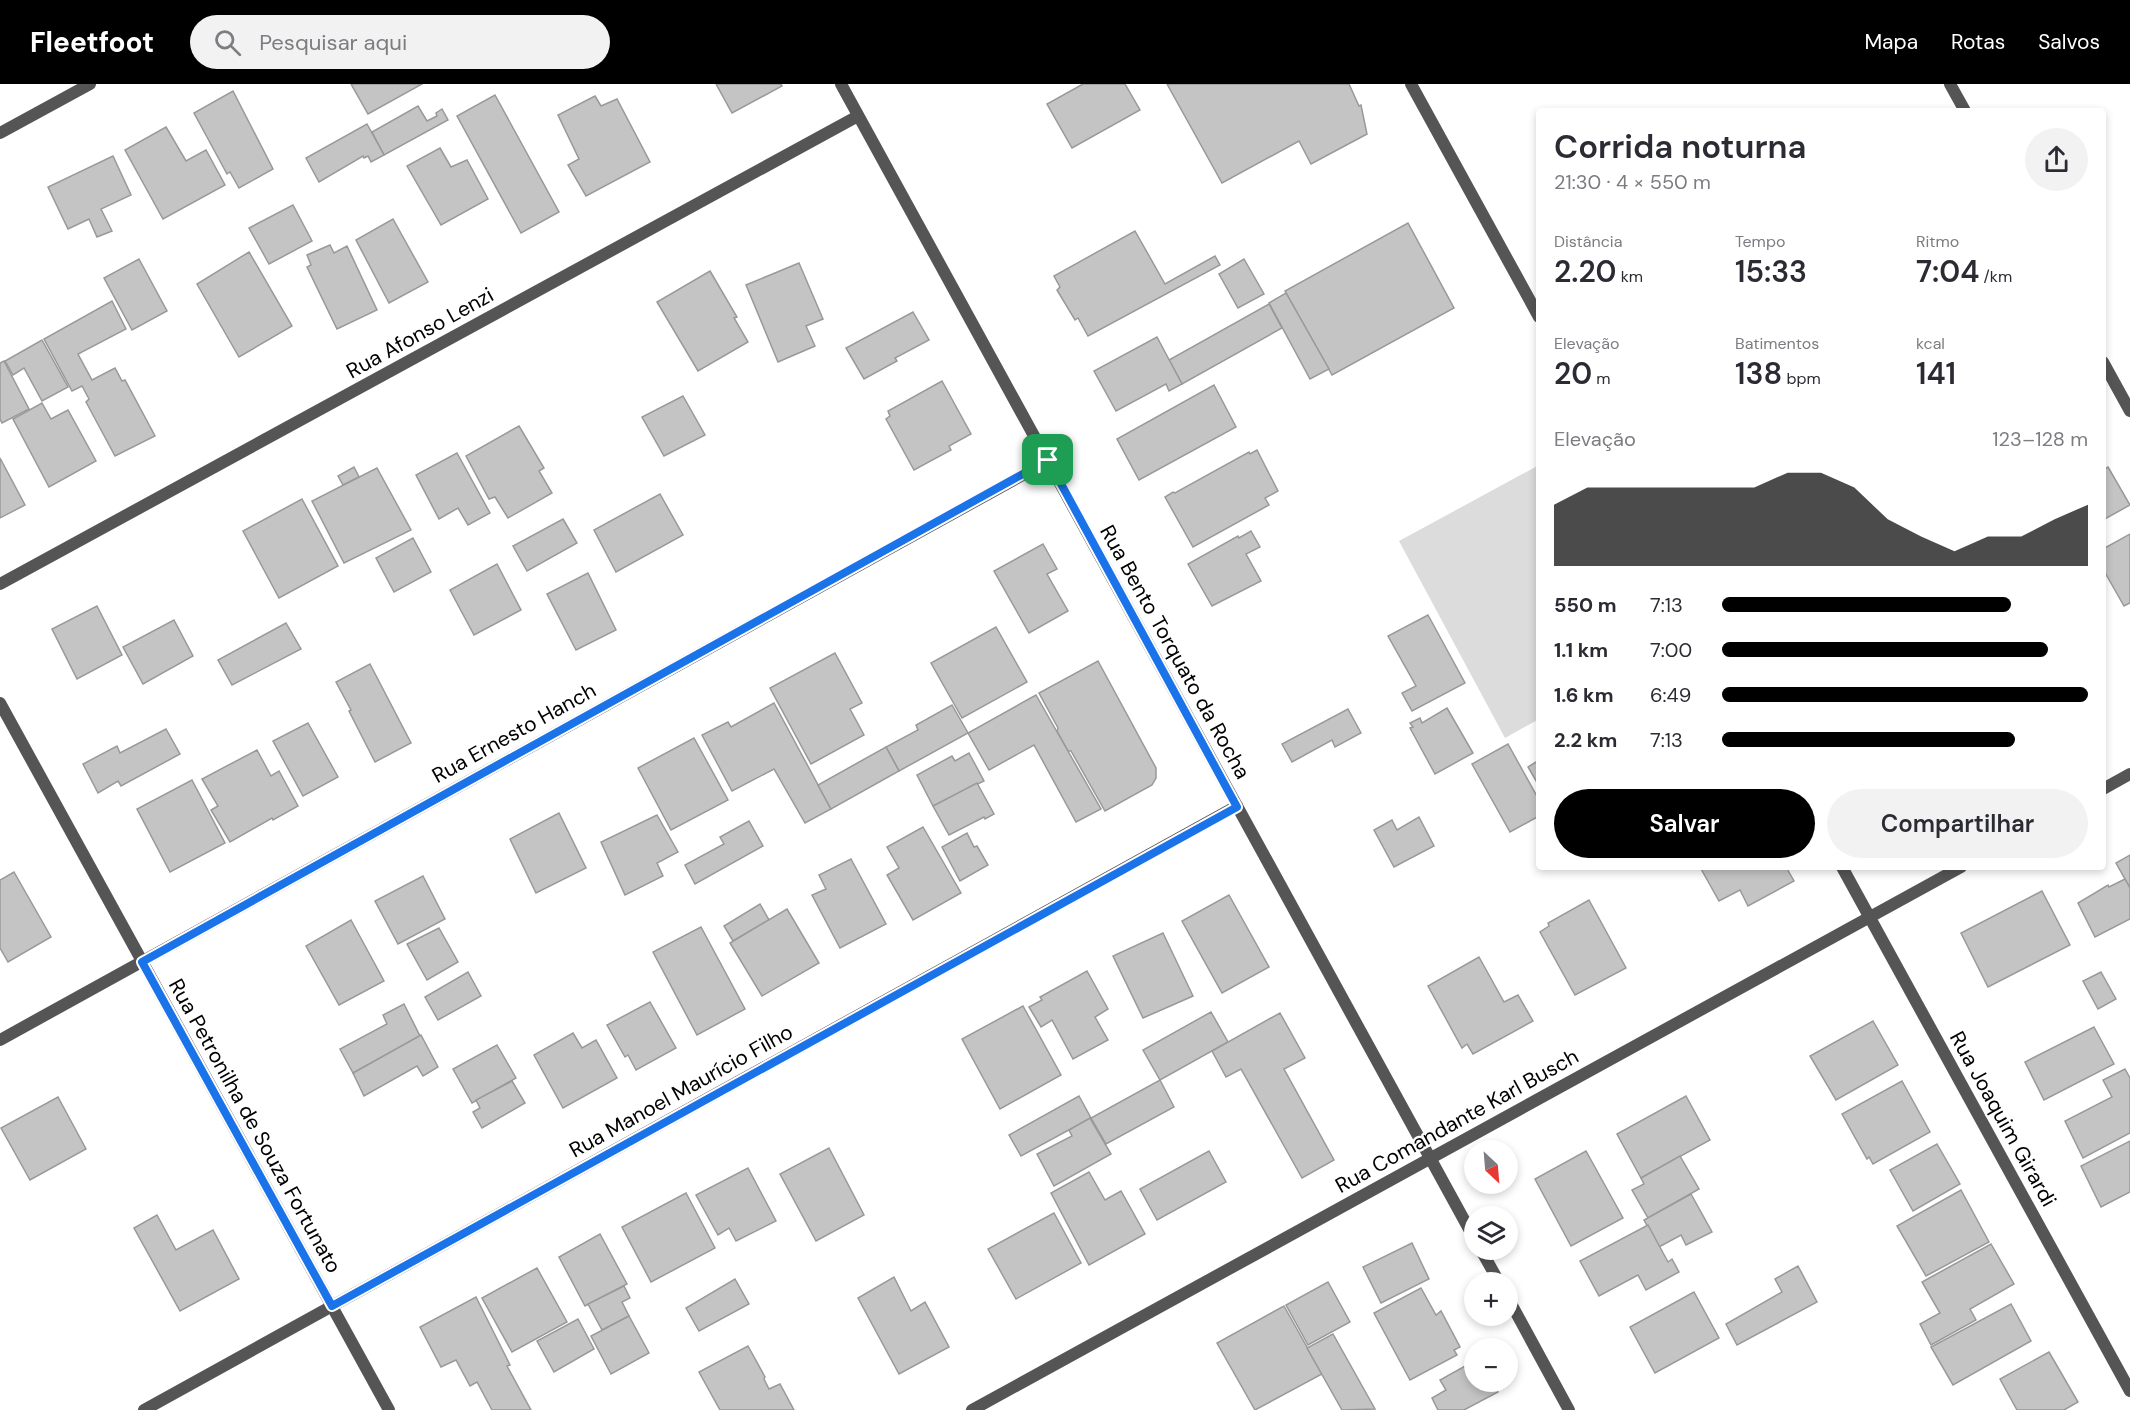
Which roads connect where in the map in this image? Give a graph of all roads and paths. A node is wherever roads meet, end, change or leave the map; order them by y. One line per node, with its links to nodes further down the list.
1 (90, 84): 7 (street)
2 (841, 84): 6 (street, Rua Bento Torquato da Rocha)
3 (1411, 84): 8 (street)
4 (1950, 84): 5 (street)
5 (1963, 108)
6 (858, 116): 11 (street, Rua Bento Torquato da Rocha); 12 (street, Rua Afonso Lenzi)
7 (0, 133)
8 (1536, 312)
9 (2106, 367): 10 (street)
10 (2130, 411)
11 (1048, 460): 16 (street, Rua Bento Torquato da Rocha); 20 (street, Rua Ernesto Hanch)
12 (0, 584)
13 (0, 704): 20 (street, Rua Petronilha de Souza Fortunato)
14 (2130, 774): 15 (street)
15 (2106, 787)
16 (1237, 807): 22 (street, Rua Bento Torquato da Rocha); 24 (street, Rua Manoel Maurício Filho)
17 (1844, 870): 19 (street, Rua Joaquim Girardi)
18 (1955, 870): 19 (street, Rua Comandante Karl Busch)
19 (1869, 917): 22 (street, Rua Comandante Karl Busch); 26 (street, Rua Joaquim Girardi)
20 (142, 962): 21 (street, Rua Ernesto Hanch); 24 (street, Rua Petronilha de Souza Fortunato)
21 (0, 1040)
22 (1431, 1158): 23 (street, Rua Bento Torquato da Rocha); 29 (street, Rua Comandante Karl Busch)
23 (1464, 1219)
24 (332, 1306): 27 (street, Rua Manoel Maurício Filho); 28 (street, Rua Petronilha de Souza Fortunato)
25 (1518, 1316): 30 (street)
26 (2130, 1391)
27 (144, 1410)
28 (389, 1410)
29 (972, 1410)
30 (1569, 1410)

